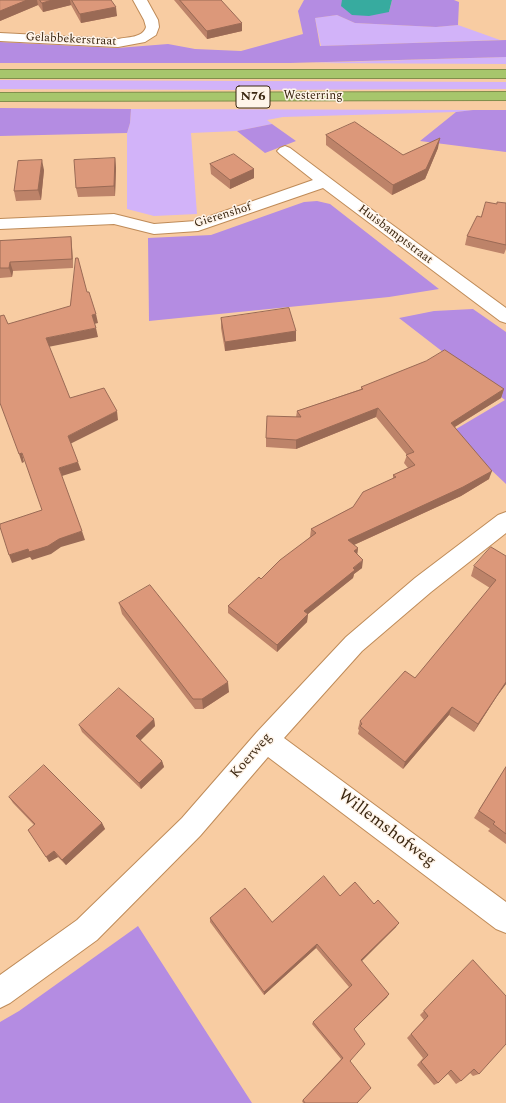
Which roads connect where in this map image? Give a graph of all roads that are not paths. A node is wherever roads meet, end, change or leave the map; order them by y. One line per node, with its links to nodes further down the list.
1 (140, 0): 2 (street, Gelabbekerstraat)
2 (0, 37)
3 (0, 74): 4 (highway, Westerring / N76)
4 (506, 74)
5 (0, 96): 6 (highway, Westerring / N76)
6 (506, 96)
7 (285, 151): 8 (street, Huisbamptstraat)
8 (324, 182): 9 (street, Gierenshof); 10 (street, Huisbamptstraat)
9 (0, 224)
10 (506, 317)
11 (506, 521): 12 (street, Koerweg)
12 (266, 740): 13 (street, Willemshofweg); 14 (street, Koerweg)
13 (506, 919)
14 (0, 993)

